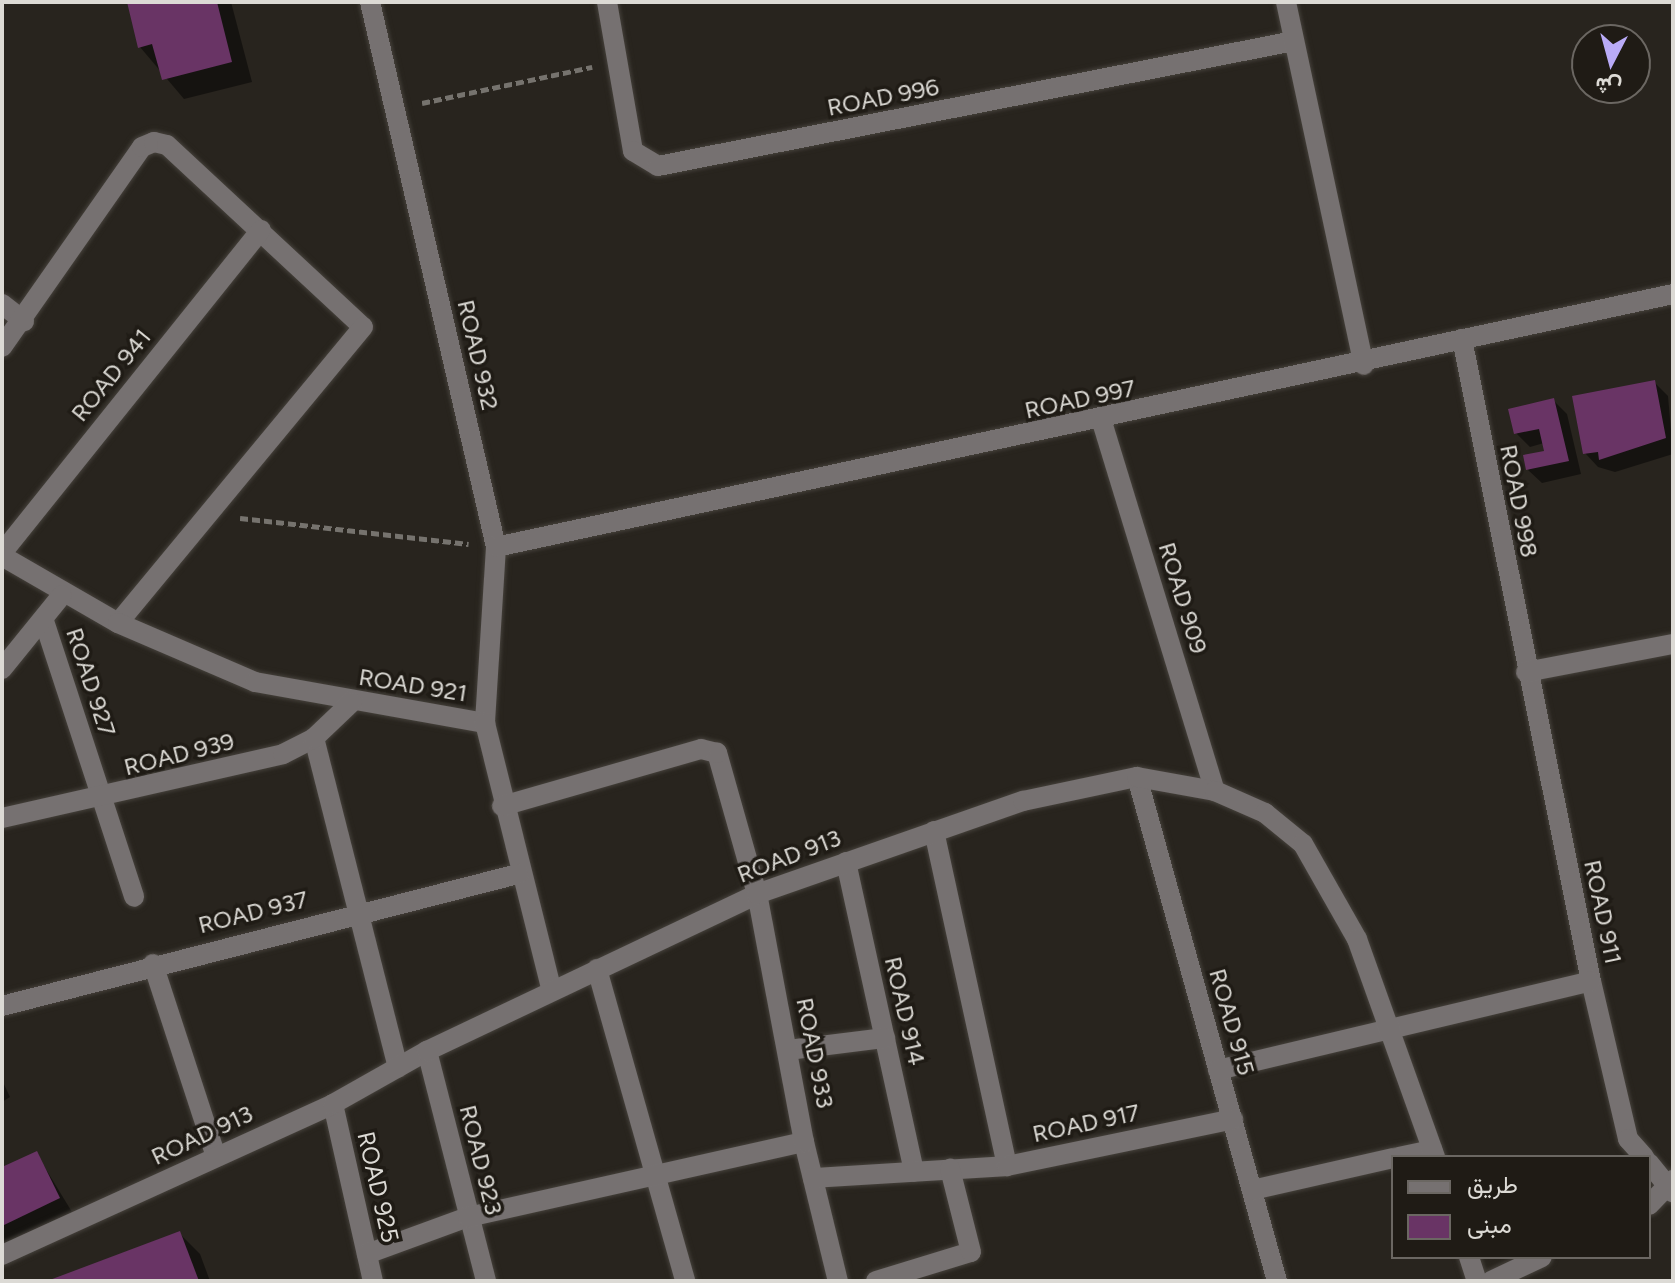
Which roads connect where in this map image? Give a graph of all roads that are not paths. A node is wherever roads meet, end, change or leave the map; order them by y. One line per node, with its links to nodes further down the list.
1 (370, 2): 13 (street, ROAD 932)
2 (607, 2): 4 (street, ROAD 996)
3 (1286, 2): 4 (street)
4 (1294, 41): 11 (street)
5 (261, 230): 8 (street); 14 (street, ROAD 941); 17 (street)
6 (1673, 294): 9 (street, ROAD 997)
7 (2, 304): 8 (street)
8 (24, 321): 10 (street)
9 (1462, 339): 11 (street, ROAD 997); 20 (street, ROAD 998)
10 (2, 347)
11 (1364, 365): 12 (street, ROAD 997)
12 (1102, 422): 13 (street, ROAD 997); 25 (street, ROAD 909)
13 (496, 547): 22 (street, ROAD 932)
14 (2, 554): 15 (street, ROAD 921)
15 (62, 595): 16 (street); 17 (street, ROAD 921)
16 (44, 621): 19 (street); 26 (street, ROAD 927)
17 (118, 623): 21 (street, ROAD 921)
18 (1673, 644): 20 (street)
19 (2, 669)
20 (1526, 672): 37 (street, ROAD 911)
21 (352, 702): 22 (street, ROAD 921); 23 (street, ROAD 939)
22 (485, 723): 27 (street, ROAD 921)
23 (314, 738): 26 (street, ROAD 939); 34 (street)
24 (1137, 777): 25 (street, ROAD 913); 29 (street, ROAD 913); 45 (street, ROAD 915)
25 (1215, 791): 40 (street, ROAD 913)
26 (101, 800): 28 (street, ROAD 939); 33 (street, ROAD 927)
27 (502, 806): 31 (street, ROAD 921); 32 (street, ROAD 933)
28 (2, 818)
29 (934, 831): 30 (street, ROAD 913); 54 (street)
30 (846, 862): 32 (street, ROAD 913); 41 (street, ROAD 914)
31 (518, 874): 34 (street, ROAD 937); 38 (street, ROAD 921)
32 (757, 894): 36 (street, ROAD 913); 42 (street, ROAD 933)
33 (134, 897)
34 (362, 912): 35 (street, ROAD 937); 44 (street)
35 (153, 964): 39 (street, ROAD 937); 51 (street)
36 (597, 969): 38 (street, ROAD 913); 57 (street)
37 (1591, 981): 40 (street); 50 (street, ROAD 911)
38 (552, 991): 43 (street, ROAD 913)
39 (4, 1000)
40 (1392, 1028): 45 (street); 49 (street, ROAD 913)
41 (885, 1038): 42 (street); 56 (street, ROAD 914)
42 (788, 1050): 48 (street, ROAD 933)
43 (427, 1051): 44 (street, ROAD 913); 62 (street, ROAD 923)
44 (398, 1067): 46 (street, ROAD 913)
45 (1218, 1070): 47 (street, ROAD 915)
46 (333, 1104): 51 (street, ROAD 913); 63 (street, ROAD 925)
47 (1233, 1119): 54 (street, ROAD 917); 60 (street, ROAD 915)
48 (804, 1142): 57 (street, ROAD 933); 58 (street)
49 (1434, 1153)
50 (1642, 1155)
51 (216, 1157): 64 (street, ROAD 913)
52 (1391, 1158): 60 (street)
53 (1651, 1165): 59 (street)
54 (1007, 1166): 55 (street, ROAD 917)
55 (950, 1169): 56 (street, ROAD 917); 71 (street)
56 (914, 1172): 58 (street, ROAD 917)
57 (654, 1173): 62 (street, ROAD 933); 69 (street)
58 (813, 1178): 70 (street)
59 (1671, 1186): 61 (street)
60 (1252, 1190): 72 (street, ROAD 915)
61 (1651, 1203)
62 (468, 1217): 63 (street, ROAD 933); 68 (street, ROAD 923)
63 (367, 1254): 67 (street, ROAD 925)
64 (2, 1255)
65 (1470, 1259): 73 (street)
66 (1538, 1259): 74 (street)
67 (373, 1281)
68 (486, 1281)
69 (685, 1281)
70 (838, 1281)
71 (876, 1281)
72 (1277, 1281)
73 (1477, 1281)
74 (1491, 1281)

